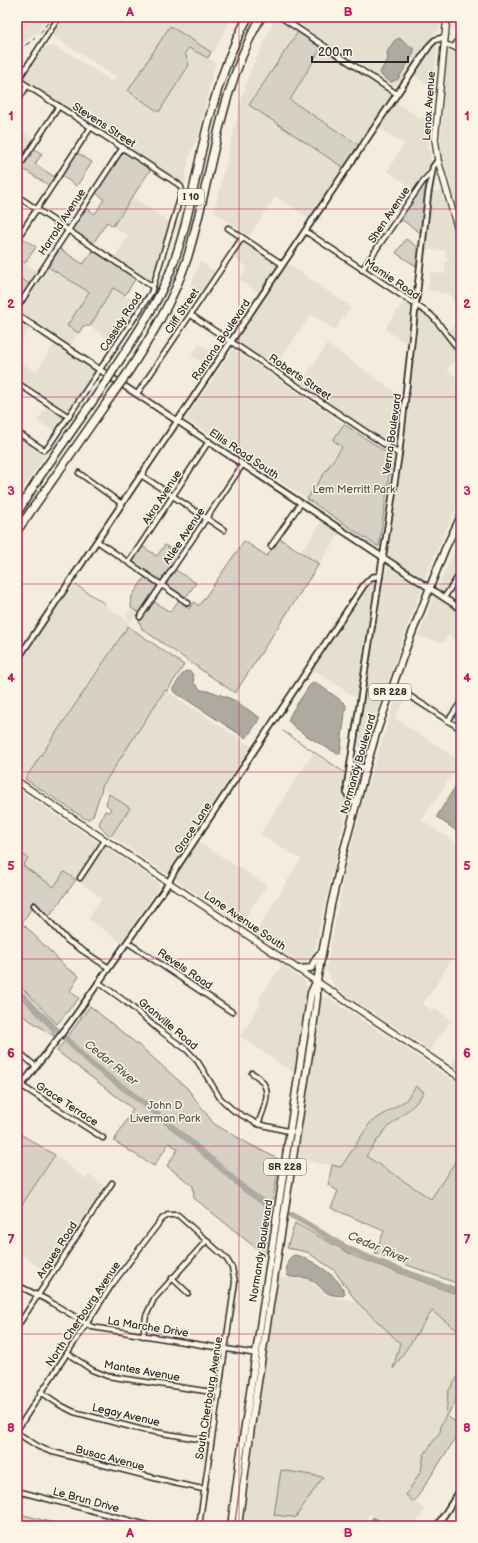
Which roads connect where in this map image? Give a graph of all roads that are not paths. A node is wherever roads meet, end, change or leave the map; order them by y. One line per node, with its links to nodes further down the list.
1 (59, 17): 11 (street)
2 (248, 17): 50 (highway, I 10, bridge)
3 (261, 17): 59 (highway, I 10, bridge)
4 (447, 17): 7 (main road, Lenox Avenue)
5 (282, 18): 13 (street)
6 (461, 35): 9 (street)
7 (445, 37): 8 (main road, Lenox Avenue); 13 (street, Ramona Boulevard)
8 (444, 44): 9 (street); 18 (main road, Lenox Avenue)
9 (454, 47): 10 (street)
10 (461, 52)
11 (18, 80): 12 (street, Stevens Street)
12 (27, 86): 14 (street); 15 (street, Stevens Street)
13 (397, 94): 26 (street, Ramona Boulevard)
14 (17, 102)
15 (59, 106): 16 (street, Stevens Street); 19 (street)
16 (91, 127): 17 (street, Stevens Street); 23 (street)
17 (123, 147): 21 (street, Stevens Street); 25 (street, Harrold Avenue)
18 (438, 160): 20 (street, Verna Boulevard); 29 (main road, Lenox Avenue)
19 (17, 170)
20 (432, 172): 31 (street, Shen Avenue); 33 (street, Verna Boulevard)
21 (181, 187): 32 (street, Cassidy Road)
22 (17, 196): 23 (street)
23 (36, 210): 25 (street); 28 (street)
24 (228, 228): 27 (street)
25 (68, 231): 32 (street); 34 (street, Harrold Avenue)
26 (304, 231): 30 (street, Ramona Boulevard); 31 (street, Mamie Road)
27 (242, 238): 30 (street); 36 (street, Cliff Street)
28 (17, 239)
29 (461, 242)
30 (282, 264): 37 (street, Ramona Boulevard)
31 (362, 270): 33 (street, Mamie Road)
32 (153, 287): 39 (street, Cassidy Road)
33 (416, 306): 38 (street, Mamie Road); 46 (street, Verna Boulevard)
34 (17, 308)
35 (17, 315): 39 (street, Ellis Road South)
36 (191, 315): 37 (street, Roberts Street); 41 (street, Cliff Street)
37 (230, 342): 43 (street, Ramona Boulevard); 46 (street, Roberts Street)
38 (461, 351)
39 (100, 370): 41 (street, Ellis Road South); 42 (street, Cassidy Road)
40 (17, 383): 42 (street)
41 (137, 394): 43 (street, Ellis Road South)
42 (69, 417): 44 (street, Cassidy Road)
43 (178, 421): 45 (street, Ellis Road South); 49 (street, Ramona Boulevard)
44 (17, 432)
45 (209, 441): 47 (street, Ellis Road South); 51 (street, Akra Avenue)
46 (399, 454): 62 (street, Verna Boulevard)
47 (243, 464): 52 (street, Ellis Road South); 57 (street, Atlee Avenue)
48 (79, 473): 53 (street)
49 (141, 475): 51 (street); 53 (street, Ramona Boulevard)
50 (40, 476): 54 (highway); 55 (highway, I 10)
51 (174, 497): 57 (street); 63 (street, Akra Avenue)
52 (301, 503): 61 (street); 62 (street, Ellis Road South)
53 (122, 504): 60 (street, Ramona Boulevard)
54 (17, 506)
55 (17, 513)
56 (461, 516): 67 (main road, Normandy Boulevard / SR 228)
57 (206, 519): 58 (street); 66 (street, Atlee Avenue)
58 (224, 530)
59 (17, 531)
60 (97, 541): 63 (street); 72 (street, Ramona Boulevard)
61 (271, 546)
62 (383, 559): 65 (street, Verna Boulevard); 67 (street, Ellis Road South)
63 (129, 562): 66 (street)
64 (461, 572): 68 (street)
65 (380, 576): 77 (street, Verna Boulevard); 83 (street, Grace Lane)
66 (162, 585): 69 (street); 71 (street, Atlee Avenue)
67 (429, 589): 68 (street, Ellis Road South); 78 (main road, Normandy Boulevard / SR 228)
68 (444, 598): 70 (street, Ellis Road South)
69 (188, 603)
70 (461, 609)
71 (140, 617)
72 (17, 660)
73 (408, 695): 75 (street)
74 (461, 702): 75 (street)
75 (448, 721): 76 (street)
76 (461, 729)
77 (351, 764): 78 (street); 80 (street, Verna Boulevard)
78 (366, 768): 80 (main road, Normandy Boulevard / SR 228)
79 (17, 781): 81 (main road, Lane Avenue South)
80 (356, 802): 86 (main road, Normandy Boulevard / SR 228)
81 (105, 840): 82 (street); 83 (main road, Lane Avenue South)
82 (80, 878)
83 (168, 882): 85 (street, Grace Lane); 88 (main road, Lane Avenue South)
84 (34, 905): 87 (street)
85 (127, 942): 87 (street, Grace Lane); 91 (street, Revels Road)
86 (322, 952): 88 (main road); 89 (main road, Normandy Boulevard / SR 228)
87 (109, 968): 90 (street, Grace Lane)
88 (299, 969): 89 (main road, Lane Avenue South)
89 (316, 981): 95 (main road, Lane Avenue South); 99 (main road, Normandy Boulevard / SR 228)
90 (98, 982): 93 (street, Grace Lane); 98 (street, Granville Road)
91 (232, 1012)
92 (17, 1050): 93 (street)
93 (36, 1067): 96 (street, Grace Lane)
94 (252, 1073): 98 (street)
95 (461, 1078)
96 (22, 1086): 97 (street, Grace Lane); 100 (street, Grace Terrace)
97 (17, 1091)
98 (258, 1124): 99 (street, Granville Road)
99 (293, 1133): 101 (main road, Normandy Boulevard / SR 228); 103 (main road, Normandy Boulevard / SR 228)
100 (103, 1138)
101 (286, 1162): 103 (main road); 114 (main road, Normandy Boulevard / SR 228)
102 (112, 1183): 108 (street, Arques Road)
103 (288, 1190): 114 (main road, Normandy Boulevard / SR 228)
104 (207, 1240): 105 (street); 109 (street, North Cherbourg Avenue); 112 (street, South Cherbourg Avenue)
105 (172, 1278): 107 (street); 111 (street)
106 (17, 1285): 108 (street, La Marche Drive)
107 (188, 1293)
108 (38, 1295): 109 (street, La Marche Drive); 110 (street, Arques Road)
109 (86, 1324): 111 (street, La Marche Drive); 113 (street, North Cherbourg Avenue)
110 (17, 1327)
111 (143, 1336): 112 (street, La Marche Drive)
112 (226, 1348): 114 (street, La Marche Drive); 116 (street, South Cherbourg Avenue)
113 (67, 1353): 115 (street, North Cherbourg Avenue); 116 (street, Mantes Avenue)
114 (259, 1354): 124 (main road, Normandy Boulevard / SR 228); 125 (main road, Normandy Boulevard / SR 228)
115 (41, 1392): 117 (street, North Cherbourg Avenue); 118 (street, Legay Avenue)
116 (218, 1393): 118 (street, South Cherbourg Avenue)
117 (17, 1431): 119 (street, Busac Avenue)
118 (211, 1441): 119 (street, South Cherbourg Avenue)
119 (203, 1489): 123 (street, South Cherbourg Avenue)
120 (461, 1489): 126 (street)
121 (17, 1491): 122 (street, Le Brun Drive)
122 (151, 1526)
123 (199, 1526)
124 (232, 1526)
125 (238, 1526)
126 (437, 1526)

